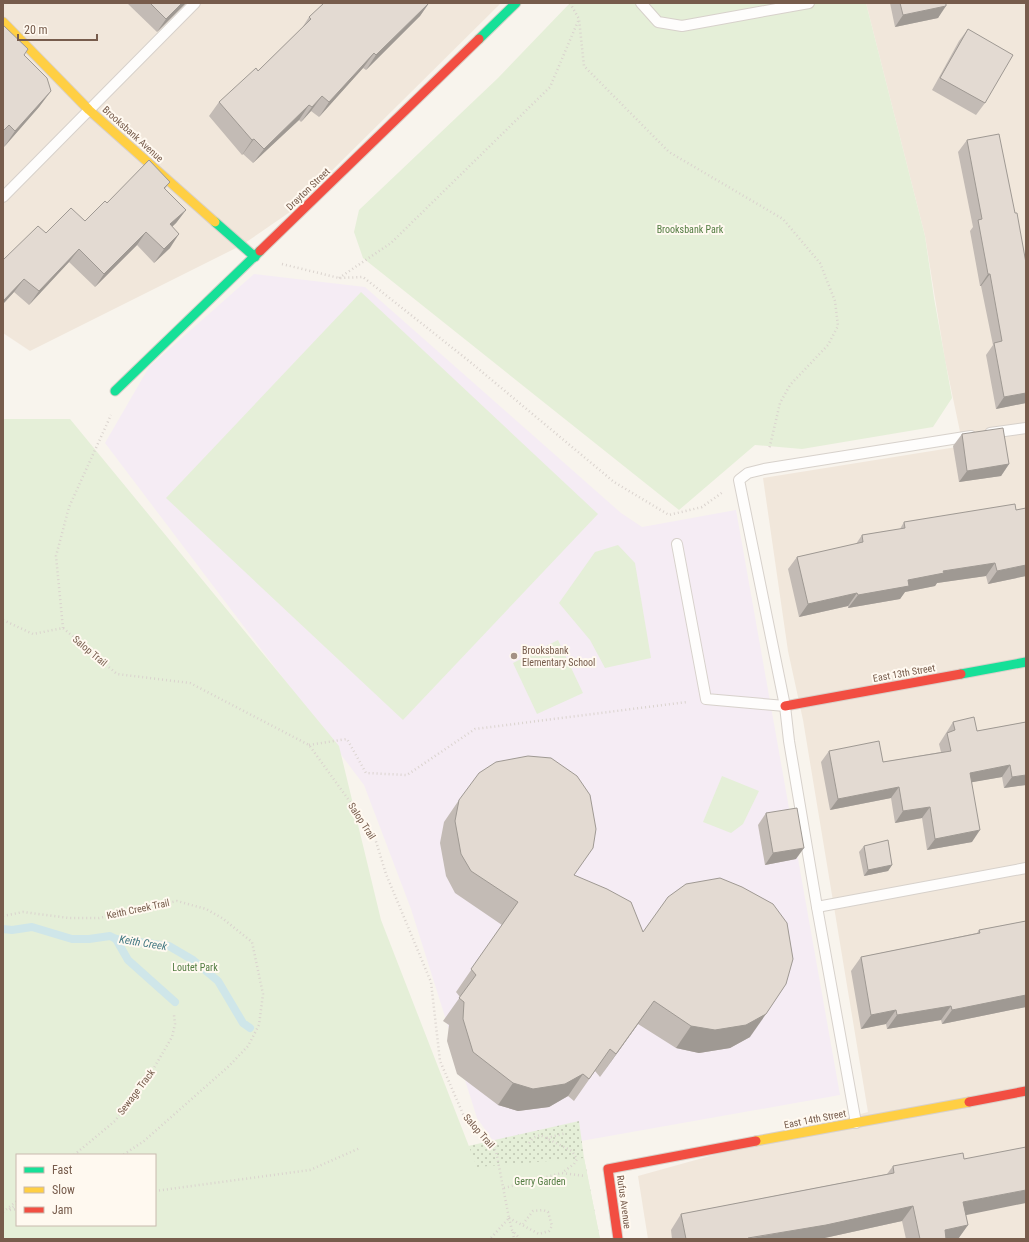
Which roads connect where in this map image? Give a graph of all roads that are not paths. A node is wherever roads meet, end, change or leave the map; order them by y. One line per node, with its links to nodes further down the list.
1 (195, 3): 6 (lane)
2 (516, 3): 8 (street, Drayton Street)
3 (641, 3): 4 (lane)
4 (809, 3)
5 (3, 22): 6 (street, Brooksbank Avenue)
6 (89, 110): 7 (lane); 8 (street, Brooksbank Avenue)
7 (3, 197)
8 (255, 257): 9 (street, Drayton Street)
9 (115, 391)
10 (1026, 428): 13 (lane)
11 (677, 544): 13 (lane)
12 (1026, 662): 13 (street, East 13th Street)
13 (785, 706): 15 (lane)
14 (1026, 868): 15 (lane)
15 (818, 907): 17 (lane)
16 (1026, 1091): 17 (street, East 14th Street)
17 (856, 1123): 18 (street, East 14th Street)
18 (608, 1172): 19 (street, Rufus Avenue)
19 (618, 1239)

